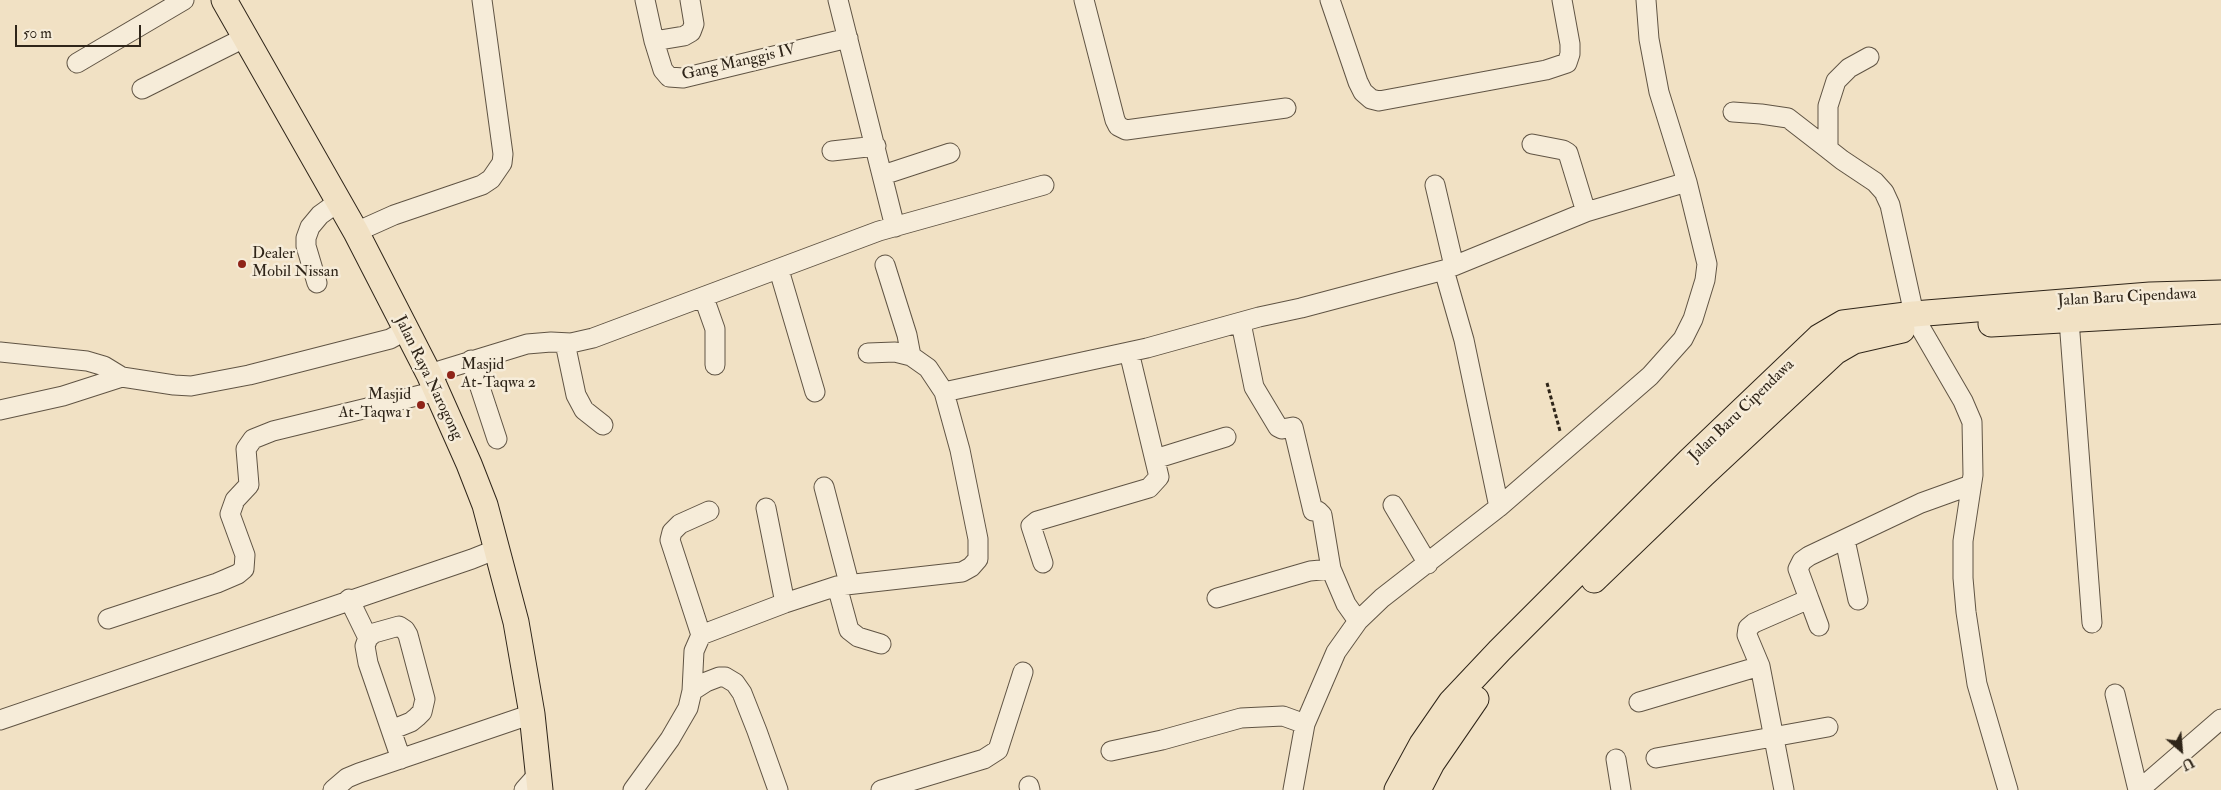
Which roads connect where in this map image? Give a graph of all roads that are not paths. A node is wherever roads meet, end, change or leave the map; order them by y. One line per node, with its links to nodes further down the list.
1 (184, 0): 15 (street)
2 (224, 0): 11 (main road, Jalan Raya Narogong)
3 (482, 0): 31 (street)
4 (645, 0): 13 (street, Gang Manggis IV)
5 (690, 0): 13 (street)
6 (838, 0): 12 (street)
7 (1084, 0): 17 (street)
8 (1330, 0): 9 (street)
9 (1562, 0)
10 (1646, 0): 25 (street)
11 (246, 37): 16 (street); 28 (main road, Jalan Raya Narogong)
12 (848, 38): 13 (street, Gang Manggis IV); 20 (street)
13 (654, 41)
14 (1868, 57): 21 (street)
15 (77, 63)
16 (142, 89)
17 (1286, 108)
18 (1733, 112): 21 (street)
19 (1532, 144): 29 (street)
20 (876, 146): 22 (street); 24 (street)
21 (1828, 149): 40 (street)
22 (832, 151)
23 (950, 153): 24 (street)
24 (883, 175): 30 (street)
25 (1687, 182): 29 (street); 62 (street)
26 (1044, 185): 30 (street)
27 (1434, 185): 33 (street)
28 (338, 202): 31 (main road, Jalan Raya Narogong); 35 (street)
29 (1586, 212): 33 (street)
30 (895, 227): 34 (street)
31 (356, 232): 42 (main road, Jalan Raya Narogong)
32 (885, 265): 47 (street)
33 (1449, 268): 41 (street); 62 (street)
34 (779, 270): 37 (street); 52 (street)
35 (317, 283)
36 (2221, 293): 38 (main road, Jalan Baru Cipendawa)
37 (704, 298): 43 (street); 49 (street)
38 (2068, 310): 39 (main road, Jalan Baru Cipendawa); 40 (main road, Jalan Baru Cipendawa); 78 (street)
39 (2221, 311)
40 (1917, 321): 59 (street); 83 (main road, Jalan Baru Cipendawa)
41 (1241, 323): 45 (street); 69 (street)
42 (406, 330): 50 (street); 51 (main road, Jalan Raya Narogong)
43 (565, 343): 48 (street); 55 (street)
44 (0, 352): 50 (street)
45 (1129, 352): 53 (street); 58 (street)
46 (868, 353): 47 (street)
47 (911, 356): 53 (street)
48 (470, 360): 51 (street); 57 (street)
49 (715, 365)
50 (122, 377): 54 (street)
51 (433, 383): 66 (main road, Jalan Raya Narogong); 76 (street)
52 (814, 392)
53 (944, 392): 70 (street)
54 (0, 410)
55 (603, 425)
56 (1226, 437): 58 (street)
57 (497, 439)
58 (1155, 459): 67 (street)
59 (1971, 485): 65 (street); 110 (street)
60 (824, 487): 70 (street)
61 (1393, 505): 68 (street)
62 (1498, 506): 68 (street)
63 (766, 508): 75 (street)
64 (709, 511): 80 (street)
65 (1845, 540): 73 (street); 74 (street)
66 (497, 549): 72 (street); 89 (main road, Jalan Raya Narogong)
67 (1043, 563)
68 (1428, 564): 77 (street)
69 (1331, 569): 71 (street); 77 (street)
70 (843, 585): 75 (street); 82 (street)
71 (1217, 598)
72 (349, 599): 81 (street); 91 (street)
73 (1809, 599): 79 (street); 84 (street)
74 (1858, 600)
75 (785, 603): 80 (street)
76 (108, 619)
77 (1358, 621): 92 (street)
78 (2092, 623)
79 (1819, 626)
80 (701, 635): 86 (street)
81 (368, 638): 94 (street); 94 (street)
82 (882, 644)
83 (1505, 655): 106 (main road, Jalan Baru Cipendawa); 107 (main road, Jalan Baru Cipendawa)
84 (1760, 666): 88 (street); 95 (street)
85 (1023, 672): 104 (street)
86 (692, 691): 102 (street); 103 (street)
87 (2115, 694): 111 (street)
88 (1639, 702)
89 (532, 714): 97 (street); 100 (main road, Jalan Raya Narogong)
90 (2221, 719): 111 (street)
91 (0, 720)
92 (1305, 724): 96 (street); 105 (street)
93 (1828, 727): 95 (street)
94 (391, 730): 97 (street)
95 (1774, 735): 98 (street); 109 (street)
96 (1111, 751)
97 (401, 758): 101 (street)
98 (1656, 758)
99 (1616, 759): 108 (street)
100 (535, 784)
101 (332, 790)
102 (633, 790)
103 (778, 790)
104 (882, 790)
105 (1293, 790)
106 (1397, 790)
107 (1418, 790)
108 (1621, 790)
109 (1784, 790)
110 (2008, 790)
111 (2139, 790)

